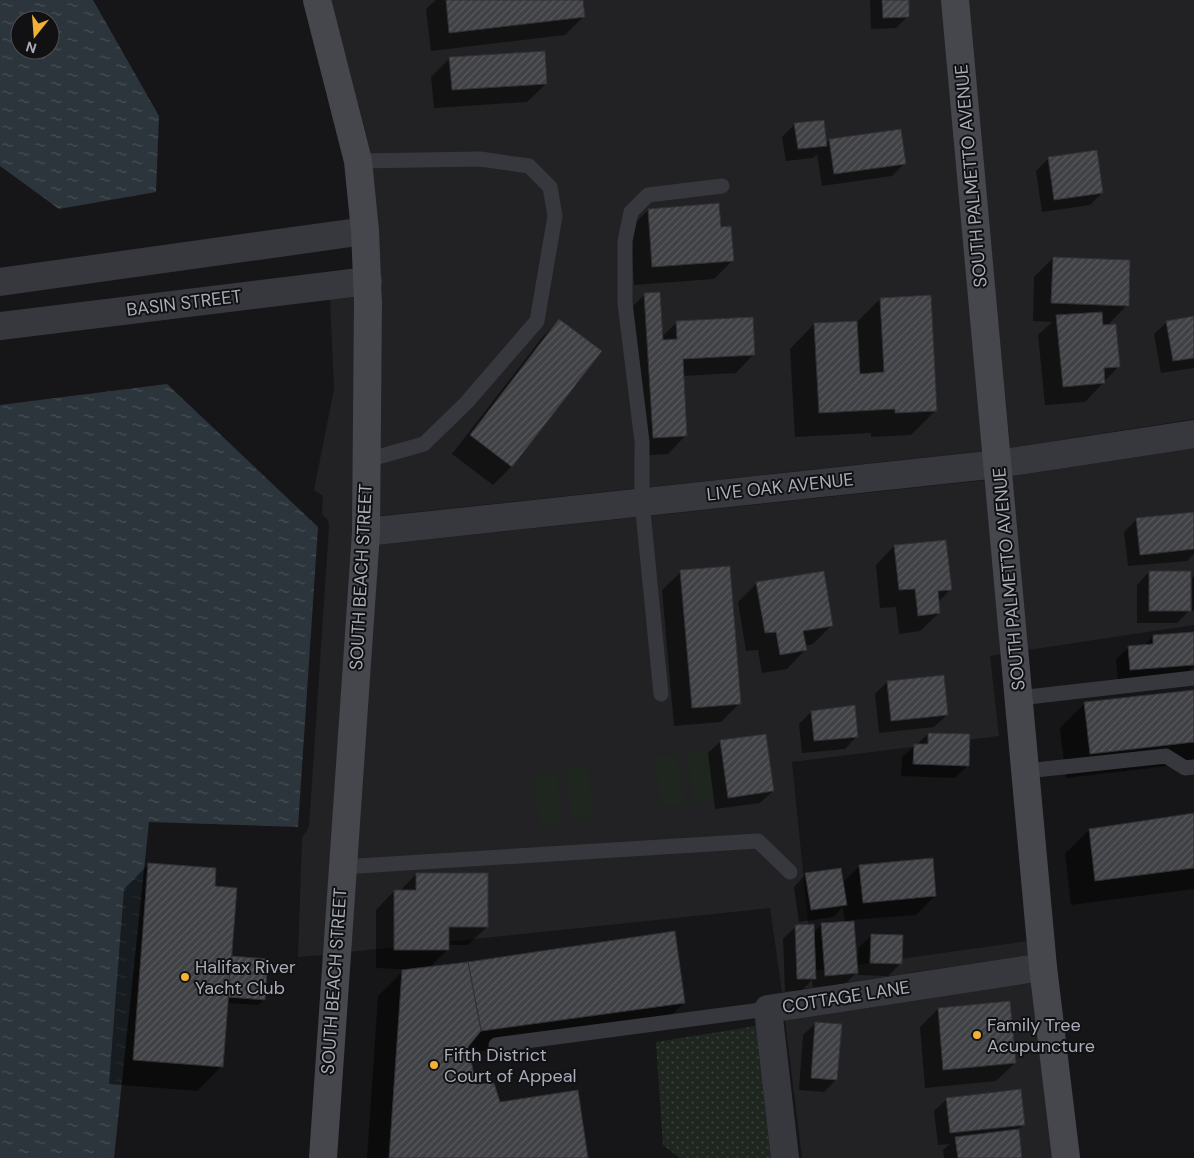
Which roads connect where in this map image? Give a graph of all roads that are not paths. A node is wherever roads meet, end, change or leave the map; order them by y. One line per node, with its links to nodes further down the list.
1 (317, 0): 3 (street, SOUTH BEACH STREET)
2 (955, 0): 11 (street, SOUTH PALMETTO AVENUE)
3 (358, 161): 5 (street, SOUTH BEACH STREET); 10 (lane)
4 (722, 186): 12 (lane)
5 (365, 231): 6 (street, SOUTH BEACH STREET); 7 (street)
6 (368, 281): 8 (street, BASIN STREET); 10 (street, SOUTH BEACH STREET)
7 (0, 282)
8 (0, 326)
9 (1194, 434): 11 (street, LIVE OAK AVENUE)
10 (366, 460): 13 (street, SOUTH BEACH STREET)
11 (998, 464): 12 (street, LIVE OAK AVENUE); 16 (street, SOUTH PALMETTO AVENUE)
12 (642, 502): 13 (street, LIVE OAK AVENUE); 15 (lane)
13 (366, 532): 19 (street, SOUTH BEACH STREET)
14 (1194, 678): 16 (lane)
15 (661, 694)
16 (1019, 698): 18 (street, SOUTH PALMETTO AVENUE)
17 (1194, 766): 18 (lane)
18 (1026, 771): 21 (street, SOUTH PALMETTO AVENUE)
19 (342, 867): 20 (lane); 24 (street, SOUTH BEACH STREET)
20 (790, 872)
21 (1043, 967): 22 (street, COTTAGE LANE); 26 (street, SOUTH PALMETTO AVENUE)
22 (768, 1009): 23 (lane); 25 (street, COTTAGE LANE)
23 (496, 1045)
24 (323, 1158)
25 (785, 1158)
26 (1066, 1158)

